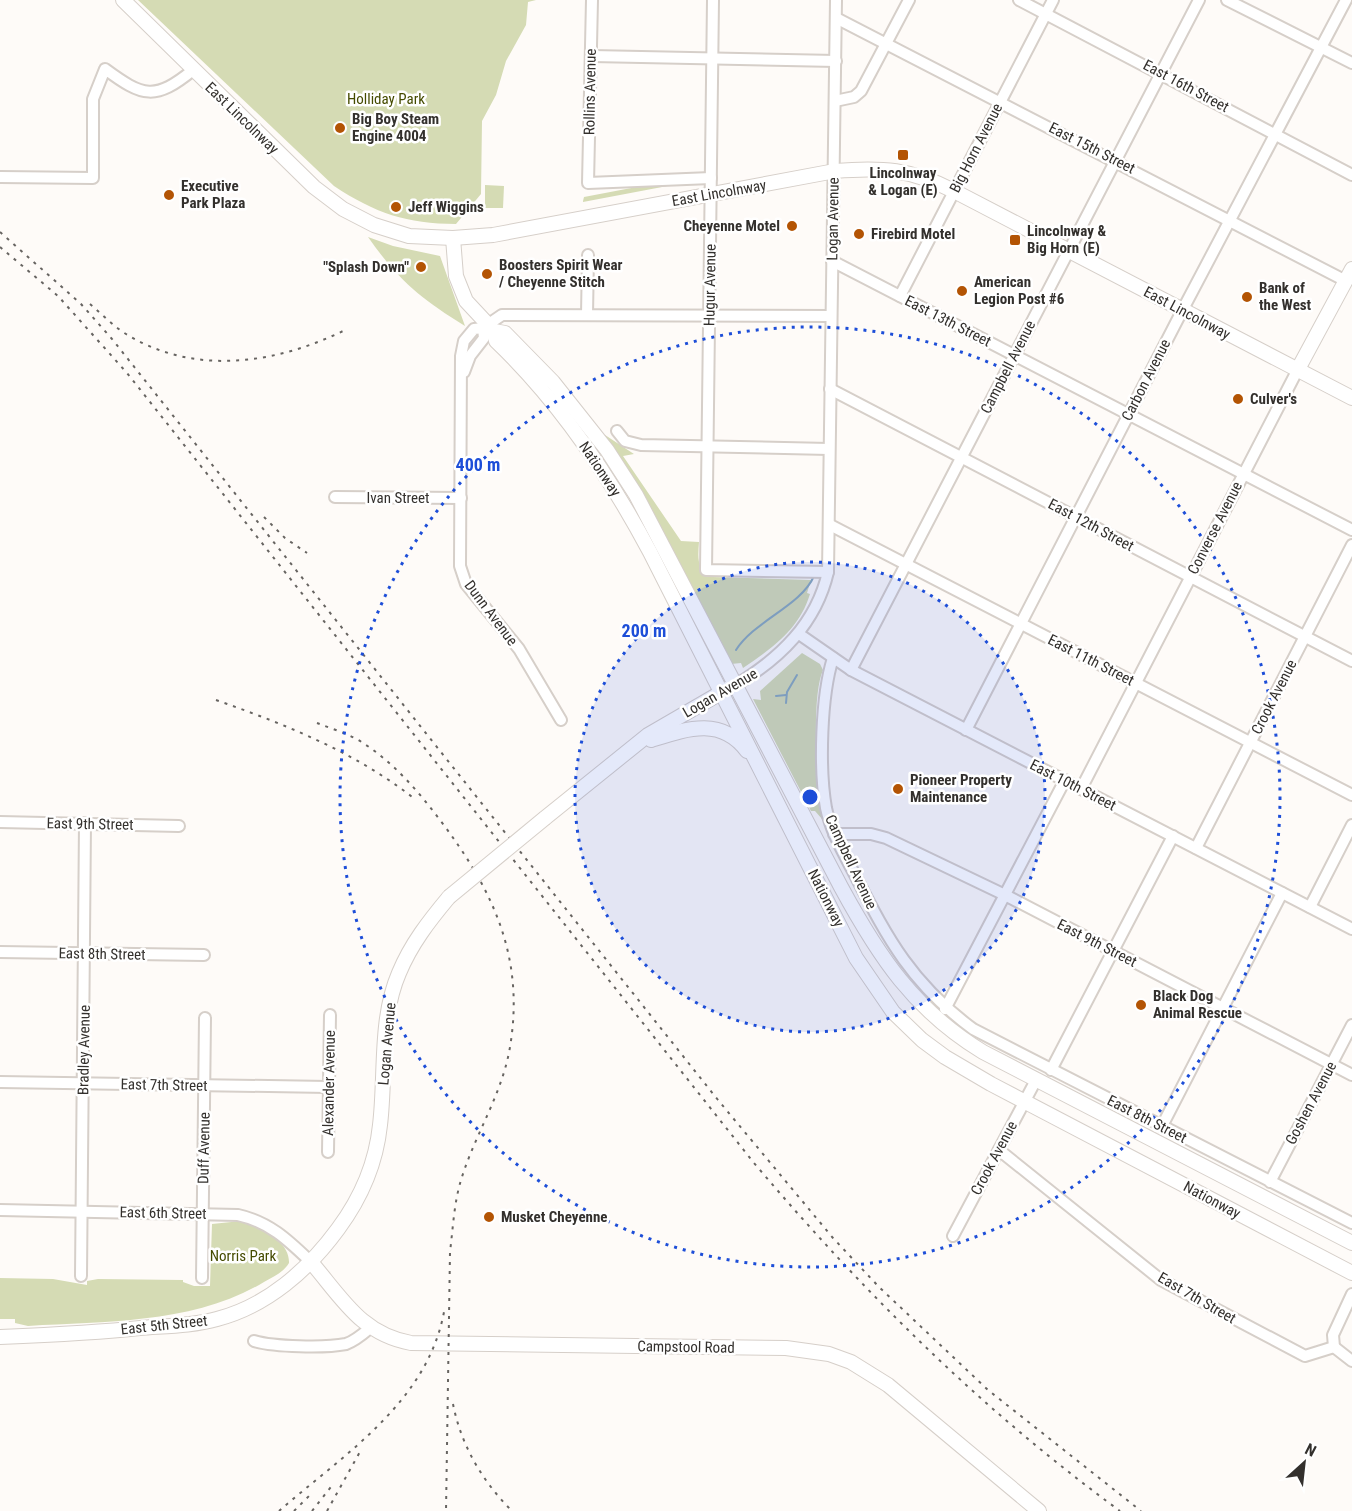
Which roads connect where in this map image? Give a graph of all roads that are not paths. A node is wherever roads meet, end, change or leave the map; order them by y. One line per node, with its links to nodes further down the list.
1 (123, 0): 19 (main road, East Lincolnway)
2 (592, 0): 15 (street, Rollins Avenue)
3 (713, 0): 16 (street, Hugur Avenue)
4 (836, 0): 12 (street, Logan Avenue)
5 (909, 0): 13 (street)
6 (1019, 0): 11 (street, East 16th Street)
7 (1053, 0): 11 (street, Big Horn Avenue)
8 (1198, 0): 20 (street, Campbell Avenue)
9 (1227, 0): 14 (street)
10 (1346, 0): 14 (street, Carbon Avenue)
11 (1046, 14): 20 (street, East 16th Street); 22 (street, Big Horn Avenue)
12 (836, 18): 13 (street, East 15th Street); 17 (street, Logan Avenue)
13 (885, 44): 21 (street); 22 (street, East 15th Street)
14 (1322, 47): 18 (street); 23 (street, Carbon Avenue)
15 (592, 56): 16 (street); 28 (street, Rollins Avenue)
16 (713, 58): 17 (street); 28 (street, Hugur Avenue)
17 (836, 62): 21 (street, Logan Avenue)
18 (1352, 63)
19 (193, 70): 27 (street); 32 (main road, East Lincolnway)
20 (1161, 73): 23 (street, East 16th Street); 24 (street, Campbell Avenue)
21 (835, 101): 25 (street, Logan Avenue)
22 (1000, 102): 24 (street, East 15th Street); 29 (street, Big Horn Avenue)
23 (1276, 134): 26 (street, East 16th Street); 31 (street, Carbon Avenue)
24 (1115, 160): 31 (street, East 15th Street); 33 (street, Campbell Avenue)
25 (834, 171): 29 (main road, East Lincolnway); 30 (main road, East Lincolnway); 35 (street, Logan Avenue)
26 (1352, 175)
27 (0, 177)
28 (711, 178): 30 (street, Hugur Avenue)
29 (954, 190): 33 (main road, East Lincolnway); 37 (street, Big Horn Avenue)
30 (710, 194): 32 (main road, East Lincolnway); 41 (street, Hugur Avenue)
31 (1231, 222): 36 (street, East 15th Street); 38 (street, Carbon Avenue)
32 (453, 238): 42 (main road, Nationway)
33 (1068, 250): 38 (main road, East Lincolnway); 43 (street, Campbell Avenue)
34 (588, 255): 39 (street)
35 (832, 261): 37 (street, East 13th Street); 40 (street, Logan Avenue)
36 (1349, 275): 44 (main road, Converse Avenue)
37 (900, 296): 43 (street, East 13th Street)
38 (1182, 311): 44 (main road, East Lincolnway); 47 (street, Carbon Avenue)
39 (587, 315): 41 (street); 42 (street)
40 (831, 316): 41 (street); 45 (street, Logan Avenue)
41 (709, 317): 49 (street, Hugur Avenue)
42 (488, 328): 54 (street, Dunn Avenue); 69 (main road, Nationway); 70 (main road, Nationway)
43 (1014, 355): 47 (street, East 13th Street); 51 (street, Campbell Avenue)
44 (1297, 371): 46 (main road, East Lincolnway); 52 (street, Converse Avenue)
45 (830, 389): 50 (street, Logan Avenue); 51 (street, East 12th Street)
46 (1352, 398)
47 (1129, 414): 52 (street, East 13th Street); 55 (street, Carbon Avenue)
48 (617, 431): 49 (street)
49 (708, 448): 50 (street); 60 (street, Hugur Avenue)
50 (829, 449): 56 (street, Logan Avenue)
51 (961, 458): 55 (street, East 12th Street); 59 (street, Campbell Avenue)
52 (1243, 474): 57 (street, East 13th Street); 61 (street, Converse Avenue)
53 (335, 497): 54 (street, Ivan Street)
54 (461, 498): 71 (street, Dunn Avenue)
55 (1076, 517): 61 (street, East 12th Street); 62 (street, Carbon Avenue)
56 (830, 525): 59 (street, East 11th Street); 60 (street, Logan Avenue)
57 (1352, 530)
58 (1352, 545): 64 (street, Crook Avenue)
59 (906, 564): 62 (street, East 11th Street); 67 (street, Campbell Avenue)
60 (828, 572): 63 (street, Logan Avenue)
61 (1190, 577): 64 (street, East 12th Street); 68 (street, Converse Avenue)
62 (1021, 624): 68 (street, East 11th Street); 72 (street, Carbon Avenue)
63 (799, 634): 65 (street, East 10th Street); 69 (street, Logan Avenue)
64 (1305, 636): 66 (street, East 12th Street); 73 (street, Crook Avenue)
65 (833, 658): 67 (street, East 10th Street); 83 (street, Campbell Avenue)
66 (1352, 661)
67 (851, 670): 72 (street, East 10th Street)
68 (1135, 683): 73 (street, East 11th Street); 77 (street, Converse Avenue)
69 (736, 685): 70 (main road, Logan Avenue); 102 (main road, Nationway)
70 (722, 693): 74 (main road, Logan Avenue); 75 (main road, Nationway)
71 (561, 720)
72 (966, 730): 76 (street, East 10th Street)
73 (1250, 743): 78 (street, East 11th Street); 85 (street, Crook Avenue)
74 (637, 744): 75 (main road); 118 (main road, Logan Avenue, bridge)
75 (764, 774): 107 (main road, Nationway)
76 (1065, 780): 77 (street, East 10th Street); 87 (street)
77 (1081, 789): 84 (street, East 10th Street)
78 (1352, 795)
79 (0, 822): 80 (street, East 9th Street)
80 (85, 823): 82 (street, East 9th Street); 92 (street, Bradley Avenue)
81 (1352, 825): 88 (street)
82 (180, 826)
83 (834, 834): 87 (street, East 9th Street); 95 (street, Campbell Avenue)
84 (1173, 836): 85 (street, East 10th Street); 90 (street)
85 (1196, 848): 86 (street, East 10th Street)
86 (1282, 893): 88 (street, East 10th Street); 94 (street)
87 (1005, 895): 90 (street, East 9th Street); 95 (street)
88 (1310, 907): 89 (street, East 10th Street)
89 (1352, 929)
90 (1113, 951): 94 (street, East 9th Street); 100 (street)
91 (0, 952): 92 (street, East 8th Street)
92 (84, 954): 93 (street, East 8th Street); 104 (street, Bradley Avenue)
93 (204, 955)
94 (1223, 1008): 99 (street, East 9th Street); 108 (street)
95 (945, 1009): 100 (street, East 8th Street)
96 (330, 1015): 106 (street, Alexander Avenue)
97 (205, 1018): 105 (street, Duff Avenue)
98 (1352, 1025): 99 (street, Goshen Avenue)
99 (1332, 1064): 101 (street, East 9th Street); 111 (street, Goshen Avenue)
100 (1051, 1070): 108 (street, East 8th Street)
101 (1352, 1075)
102 (1036, 1080): 107 (street, Crook Avenue); 117 (main road, Nationway)
103 (0, 1083): 104 (street, East 7th Street)
104 (83, 1084): 105 (street, East 7th Street); 113 (street, Bradley Avenue)
105 (204, 1085): 106 (street, East 7th Street); 114 (street, Duff Avenue)
106 (328, 1087): 110 (street, Alexander Avenue)
107 (1025, 1102): 109 (street, Crook Avenue); 119 (main road, Nationway)
108 (1162, 1126): 111 (street, East 8th Street)
109 (999, 1150): 116 (street, Crook Avenue); 126 (street, East 7th Street)
110 (328, 1152)
111 (1270, 1182): 115 (street, East 8th Street)
112 (0, 1210): 113 (street, East 6th Street)
113 (81, 1212): 114 (street, East 6th Street); 120 (street, Bradley Avenue)
114 (203, 1213): 118 (street, East 6th Street); 121 (street, Duff Avenue)
115 (1352, 1223)
116 (953, 1236)
117 (1352, 1243)
118 (311, 1262): 123 (main road, Campstool Road); 124 (main road, East 5th Street)
119 (1352, 1273)
120 (81, 1276)
121 (202, 1278)
122 (1352, 1294): 126 (street)
123 (370, 1328): 125 (street); 128 (main road, Campstool Road)
124 (0, 1337)
125 (254, 1341)
126 (1334, 1347): 127 (street)
127 (1352, 1361)
128 (1039, 1511)

